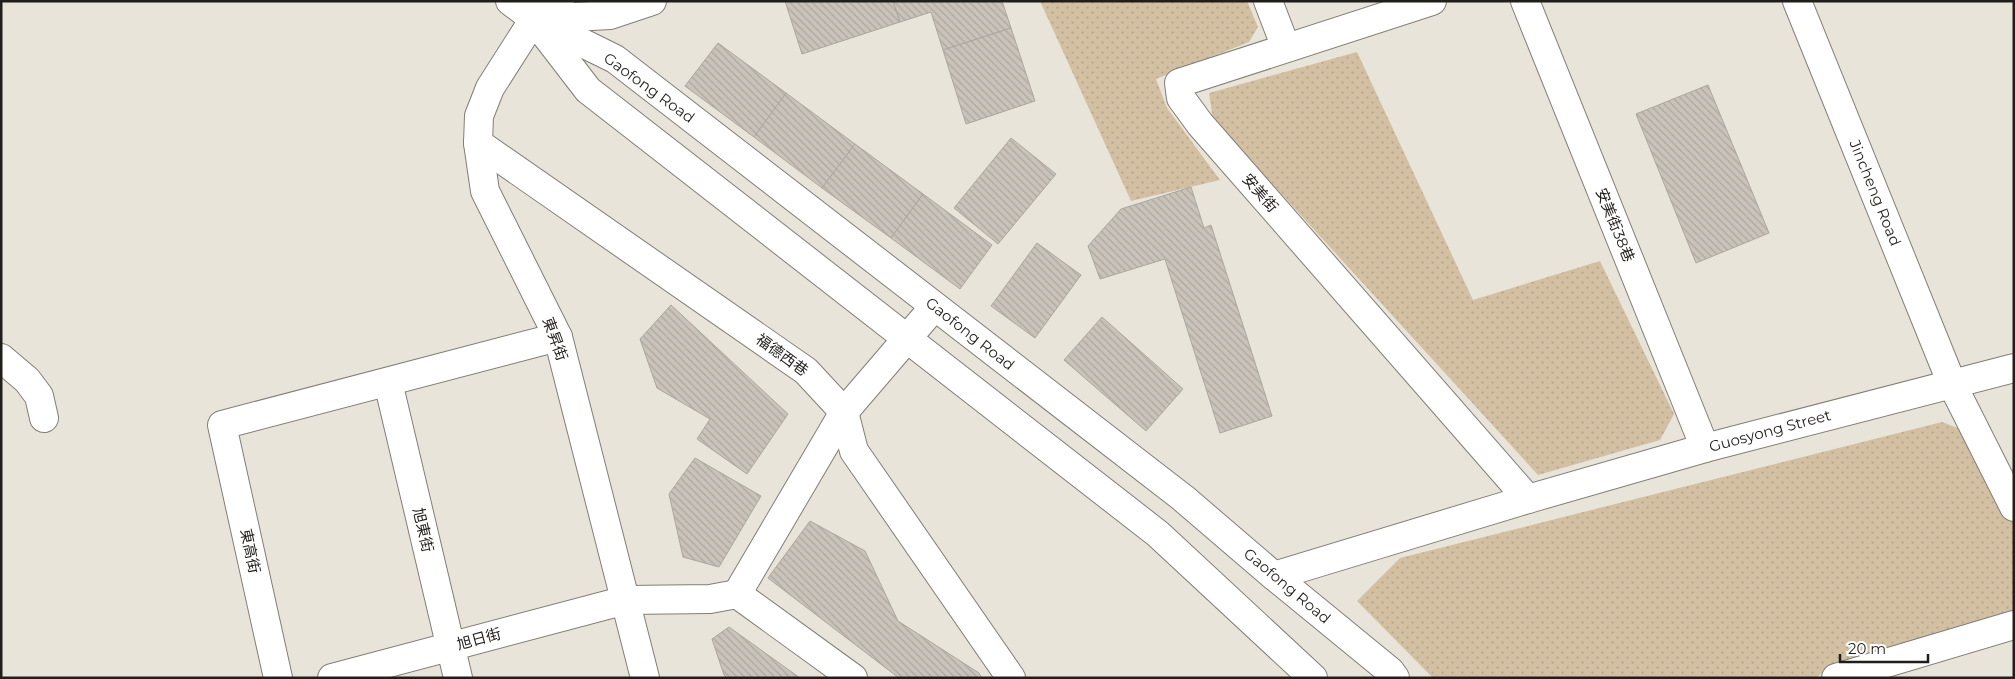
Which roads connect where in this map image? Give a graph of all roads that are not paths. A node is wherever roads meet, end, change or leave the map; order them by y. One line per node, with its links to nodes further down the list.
1 (510, 1): 8 (street, Gaofong Road)
2 (560, 1): 8 (street)
3 (652, 1): 8 (street)
4 (1268, 1): 9 (street)
5 (1432, 1): 9 (street, 安美街)
6 (1525, 1): 20 (street, 安美街38巷)
7 (1797, 1): 17 (street, Jincheng Road)
8 (534, 20): 10 (street, 東昇街); 11 (street, Gaofong Road); 13 (street, Gaofong Road)
9 (1286, 48): 21 (street, 安美街)
10 (478, 143): 12 (street, 東昇街); 18 (street, 福德西巷)
11 (934, 307): 13 (street); 23 (street, Gaofong Road)
12 (558, 337): 16 (street); 25 (street, 東昇街)
13 (907, 338): 18 (street); 35 (street, Gaofong Road)
14 (1, 358): 19 (street)
15 (2014, 368): 17 (street, Guosyong Street)
16 (388, 382): 27 (street, 旭東街); 29 (street, 東高街)
17 (1952, 384): 20 (street, Guosyong Street); 22 (street, Jincheng Road)
18 (844, 412): 24 (street); 34 (street, 福德西巷)
19 (44, 418)
20 (1705, 448): 21 (street, Guosyong Street)
21 (1528, 499): 23 (street, Guosyong Street)
22 (2014, 507)
23 (1274, 576): 28 (street, Gaofong Road)
24 (737, 594): 25 (street, 旭日街); 33 (street)
25 (626, 600): 27 (street, 旭日街); 32 (street, 東昇街)
26 (2014, 625): 36 (street)
27 (451, 646): 30 (street, 旭日街); 31 (street, 旭東街)
28 (1392, 675)
29 (278, 678)
30 (332, 678)
31 (458, 678)
32 (645, 678)
33 (853, 678)
34 (1011, 678)
35 (1313, 678)
36 (1836, 678)

